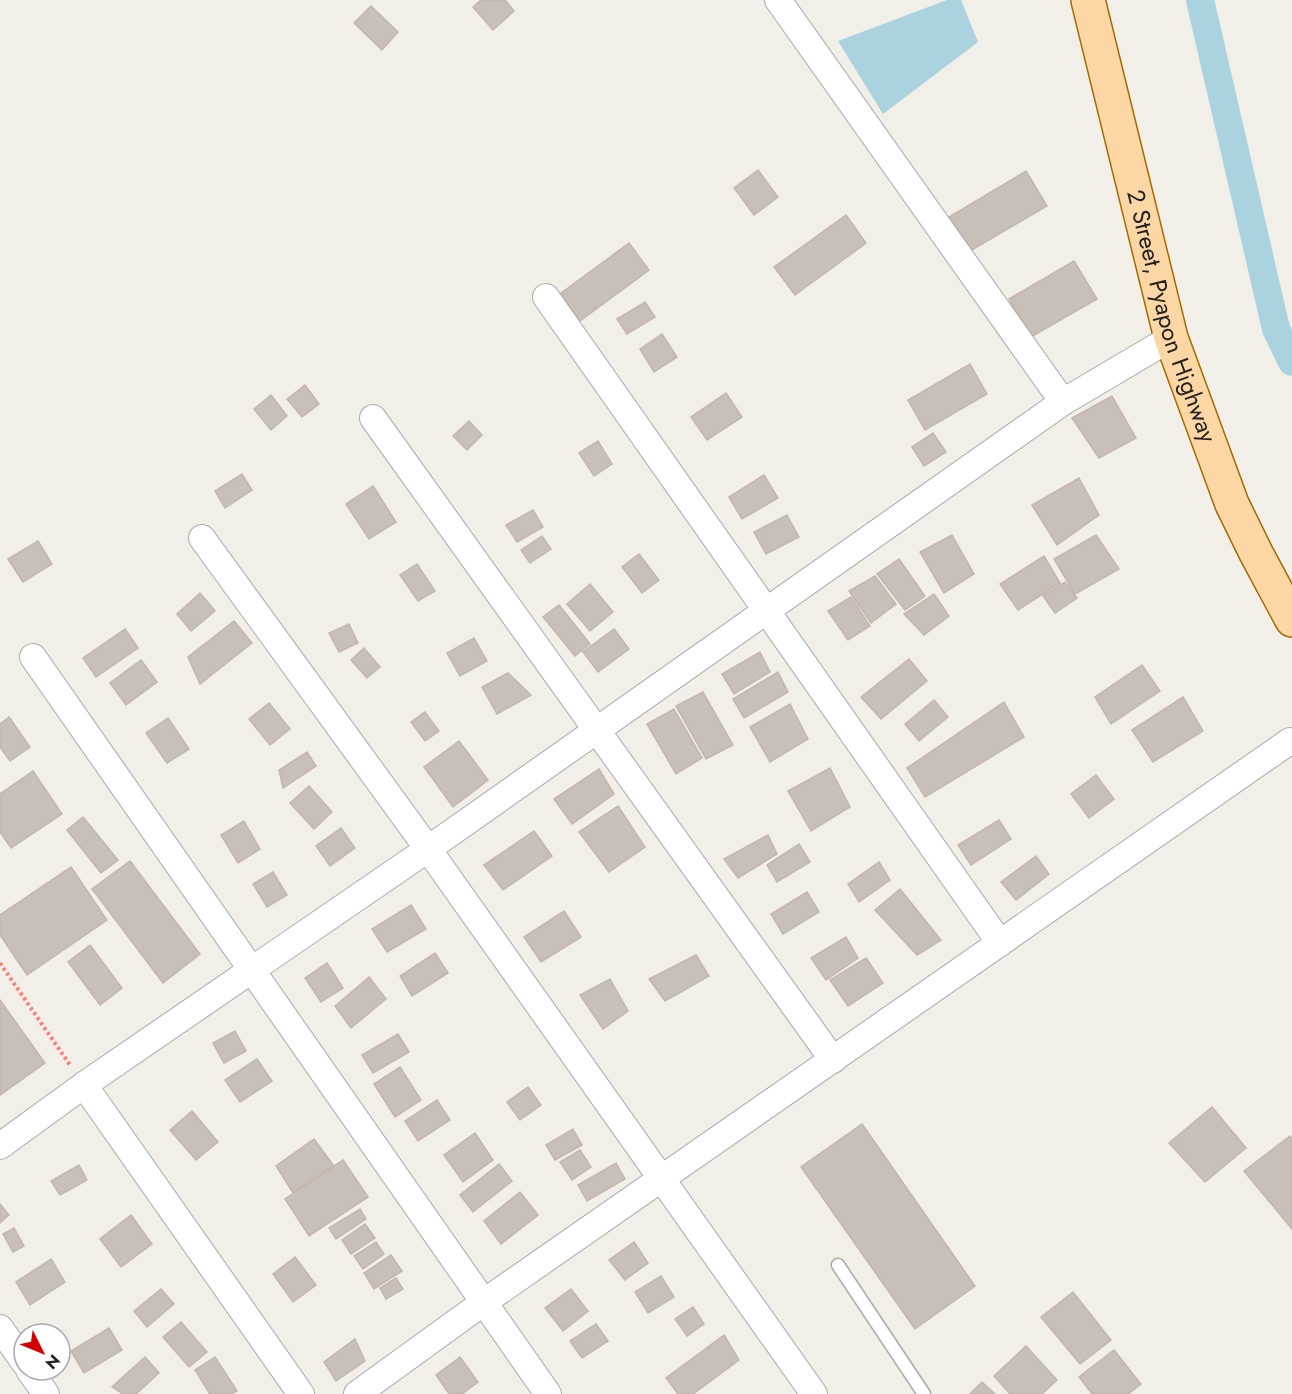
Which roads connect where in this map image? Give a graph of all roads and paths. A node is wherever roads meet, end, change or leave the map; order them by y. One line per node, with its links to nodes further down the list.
1 (778, 0): 5 (street)
2 (1088, 0): 4 (main road, 2 Street, Pyapon Highway)
3 (546, 297): 8 (street)
4 (1171, 338): 5 (street); 9 (main road, 2 Street, Pyapon Highway)
5 (1063, 402): 8 (street)
6 (373, 418): 11 (street)
7 (202, 538): 13 (street)
8 (767, 610): 11 (street); 14 (street)
9 (1292, 620)
10 (33, 657): 16 (street)
11 (596, 730): 13 (street); 17 (street)
12 (1290, 741): 14 (street)
13 (428, 849): 16 (street); 20 (street)
14 (1000, 944): 17 (street)
15 (0, 963): 18 (path)
16 (251, 971): 18 (street); 22 (street)
17 (833, 1060): 20 (street)
18 (84, 1085): 19 (street); 25 (street)
19 (0, 1146)
20 (662, 1180): 22 (street); 28 (street)
21 (838, 1266): 29 (lane)
22 (484, 1302): 26 (street); 27 (street)
23 (0, 1328): 24 (street)
24 (12, 1345)
25 (301, 1394)
26 (357, 1394)
27 (548, 1394)
28 (814, 1394)
29 (924, 1394)

